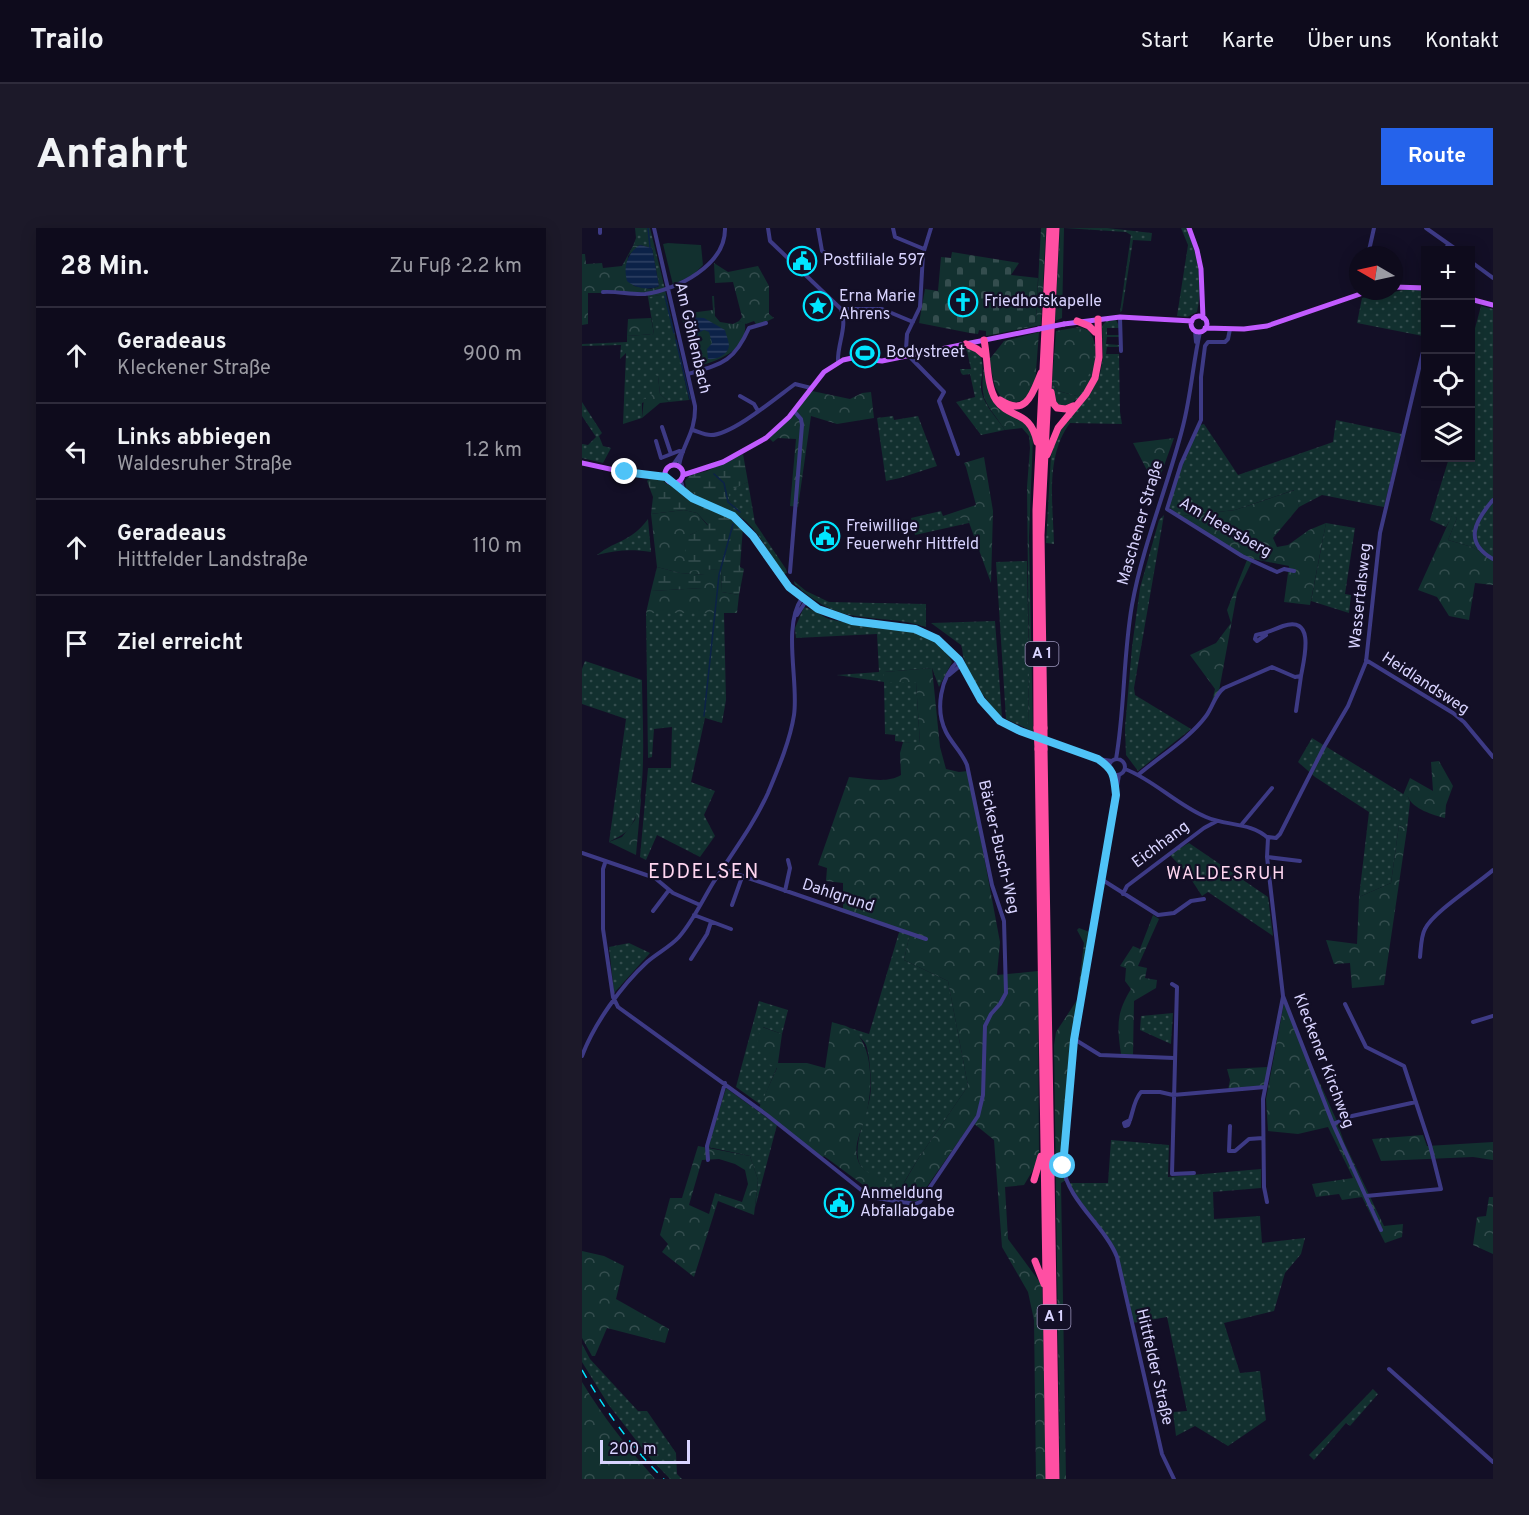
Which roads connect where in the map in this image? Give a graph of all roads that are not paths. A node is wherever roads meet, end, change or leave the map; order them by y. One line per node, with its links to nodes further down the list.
1 (654, 228): 20 (street, Am Göhlenbach)
2 (724, 228): 20 (street)
3 (768, 228): 27 (street)
4 (818, 228): 16 (street)
5 (893, 228): 15 (street)
6 (931, 228): 15 (street)
7 (1050, 228): 45 (highway, A 1)
8 (1056, 228): 47 (highway, A 1)
9 (1189, 228): 34 (main road, Maschener Straße)
10 (1374, 228): 13 (street)
11 (1426, 228): 12 (street)
12 (1448, 244): 14 (street)
13 (1370, 246)
14 (1451, 246)
15 (924, 249): 32 (street)
16 (838, 260)
17 (1475, 265): 18 (street)
18 (1493, 278)
19 (1403, 287): 21 (main road)
20 (669, 288): 22 (street); 46 (street, Am Göhlenbach)
21 (1421, 288)
22 (603, 292)
23 (1349, 296): 35 (main road)
24 (1474, 300): 25 (main road)
25 (1493, 305)
26 (851, 308): 27 (street); 28 (street); 32 (street)
27 (841, 309): 28 (street)
28 (844, 316): 44 (street)
29 (1120, 317): 30 (main road); 34 (main road); 40 (street)
30 (1096, 319): 31 (main road); 36 (highway); 38 (highway)
31 (1077, 321): 36 (highway); 37 (main road, bridge)
32 (913, 322): 42 (street)
33 (765, 323): 46 (street)
34 (1199, 324): 35 (main road); 76 (street, Maschener Straße)
35 (1227, 328): 67 (street, Am Heersberg)
36 (1095, 332): 38 (highway)
37 (983, 341): 39 (main road); 43 (highway)
38 (1098, 342): 51 (highway)
39 (966, 344): 42 (main road); 43 (highway)
40 (1121, 351)
41 (1422, 354): 71 (street, Wassertalsweg)
42 (908, 355): 44 (main road); 60 (street)
43 (984, 357): 49 (highway)
44 (838, 362): 48 (main road)
45 (1043, 366): 49 (highway); 58 (highway, A 1)
46 (688, 374): 55 (street, Am Göhlenbach)
47 (1049, 378): 51 (highway); 62 (highway, A 1)
48 (811, 388): 52 (street); 53 (main road)
49 (993, 391): 58 (highway)
50 (740, 396): 52 (street)
51 (1078, 403): 62 (highway)
52 (758, 411): 55 (street)
53 (794, 411): 63 (main road); 68 (street)
54 (662, 427): 59 (street)
55 (693, 430): 57 (street, Am Göhlenbach)
56 (656, 441): 59 (street)
57 (683, 452): 59 (street); 63 (street, Am Göhlenbach)
58 (1039, 453): 75 (highway, A 1)
59 (671, 454)
60 (958, 454)
61 (582, 463): 64 (main road)
62 (1044, 466): 75 (highway, A 1)
63 (679, 473): 64 (main road); 64 (main road); 69 (street)
64 (666, 474)
65 (1493, 500): 66 (street)
66 (1493, 559)
67 (1294, 571)
68 (790, 572)
69 (804, 600): 72 (street); 95 (street)
70 (1266, 635): 73 (street)
71 (1366, 660): 78 (street, Heidlandsweg); 88 (street, Wassertalsweg)
72 (960, 663): 80 (street); 125 (street, Bäcker-Busch-Weg)
73 (1301, 676): 74 (street); 83 (street)
74 (1296, 711)
75 (1040, 728): 77 (highway, A 1, bridge)
76 (1119, 742): 79 (street, Maschener Straße); 80 (street, Maschener Straße)
77 (1041, 749): 102 (highway, A 1); 133 (highway, A 1)
78 (1493, 757)
79 (1122, 760): 80 (street); 81 (street, Maschener Straße)
80 (1112, 762): 82 (street)
81 (1125, 769): 82 (street); 83 (street)
82 (1117, 774): 98 (street, Hittfelder Straße)
83 (1138, 775): 85 (street)
84 (1272, 788): 86 (street)
85 (1217, 820): 86 (street); 101 (street, Eichhang)
86 (1242, 824): 87 (street)
87 (1267, 837): 88 (street); 89 (street, Kleckener Kirchweg)
88 (1276, 838): 89 (street, Wassertalsweg)
89 (1268, 846): 91 (street, Kleckener Kirchweg)
90 (582, 853): 94 (street)
91 (1267, 857): 93 (street); 115 (street, Kleckener Kirchweg)
92 (788, 860): 100 (street)
93 (1300, 861)
94 (605, 863): 99 (street); 116 (street)
95 (722, 869): 97 (street, Dahlgrund); 104 (street)
96 (1493, 870): 112 (street)
97 (742, 877): 100 (street, Dahlgrund); 105 (street)
98 (1101, 879): 101 (street); 121 (street, Hittfelder Straße)
99 (669, 890): 104 (street); 106 (street)
100 (785, 891): 111 (street, Dahlgrund)
101 (1123, 894): 103 (street)
102 (1047, 899): 108 (highway); 122 (highway, A 1)
103 (1204, 899)
104 (700, 905): 107 (street)
105 (732, 905)
106 (653, 912)
107 (694, 915): 109 (street); 116 (street)
108 (1051, 915)
109 (711, 921): 110 (street); 113 (street)
110 (731, 930)
111 (926, 939)
112 (1420, 957)
113 (691, 959)
114 (1173, 984): 124 (street)
115 (1283, 996): 126 (street); 130 (street, Kleckener Kirchweg)
116 (614, 1001): 123 (street); 125 (street, Bäcker-Busch-Weg)
117 (1344, 1004): 128 (street)
118 (1493, 1016): 119 (street)
119 (1473, 1022)
120 (1054, 1030): 122 (highway)
121 (1074, 1040): 124 (street); 146 (street, Hittfelder Straße)
122 (1049, 1050): 145 (highway, A 1)
123 (582, 1056)
124 (1174, 1058): 127 (street)
125 (725, 1083): 134 (street)
126 (1265, 1087): 127 (street); 132 (street)
127 (1173, 1095): 129 (street); 135 (street)
128 (1416, 1102): 130 (street); 137 (street)
129 (1130, 1120)
130 (1333, 1124): 137 (street, Kleckener Kirchweg)
131 (1230, 1126): 132 (street)
132 (1263, 1138): 138 (street)
133 (1044, 1141): 136 (highway); 141 (highway, A 1)
134 (708, 1160)
135 (1194, 1173)
136 (1034, 1180)
137 (1366, 1196): 139 (street, Kleckener Kirchweg)
138 (1267, 1202)
139 (1381, 1230)
140 (1035, 1261): 141 (highway)
141 (1046, 1299): 144 (highway, A 1)
142 (1389, 1369): 143 (street)
143 (1493, 1462)
144 (1049, 1479)
145 (1056, 1479)
146 (1174, 1479)

